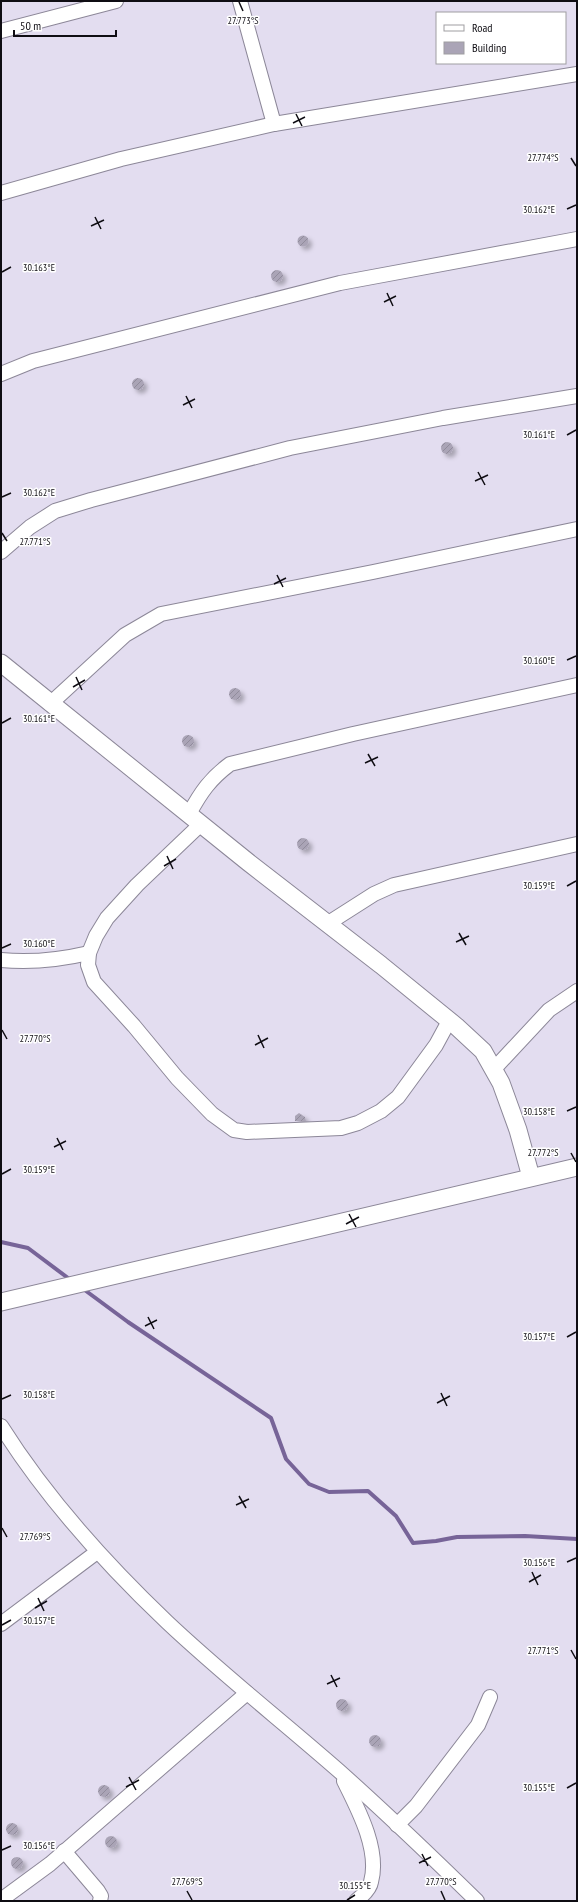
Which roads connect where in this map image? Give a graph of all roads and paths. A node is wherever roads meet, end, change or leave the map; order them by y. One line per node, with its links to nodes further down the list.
1 (116, 1): 3 (street)
2 (240, 1): 5 (street)
3 (1, 31)
4 (577, 74): 5 (street)
5 (274, 124): 6 (street)
6 (1, 192)
7 (577, 239): 8 (street)
8 (1, 374)
9 (577, 396): 11 (street)
10 (577, 529): 14 (street)
11 (1, 552)
12 (1, 663): 14 (street)
13 (577, 685): 15 (street)
14 (50, 704): 15 (street)
15 (195, 819): 17 (street); 18 (street)
16 (577, 844): 17 (street)
17 (327, 924): 21 (street)
18 (89, 953): 19 (street); 21 (street)
19 (1, 960)
20 (577, 991): 22 (street)
21 (450, 1021): 22 (street)
22 (494, 1069): 24 (street)
23 (577, 1167): 24 (street)
24 (531, 1177): 25 (street)
25 (1, 1302)
26 (1, 1426): 27 (street)
27 (97, 1552): 28 (street); 29 (street)
28 (1, 1624)
29 (247, 1693): 31 (street); 33 (street)
30 (490, 1697): 32 (street)
31 (339, 1772): 32 (street); 36 (street)
32 (397, 1825): 37 (street)
33 (64, 1851): 34 (street); 35 (street)
34 (1, 1900)
35 (100, 1901)
36 (356, 1901)
37 (478, 1901)

